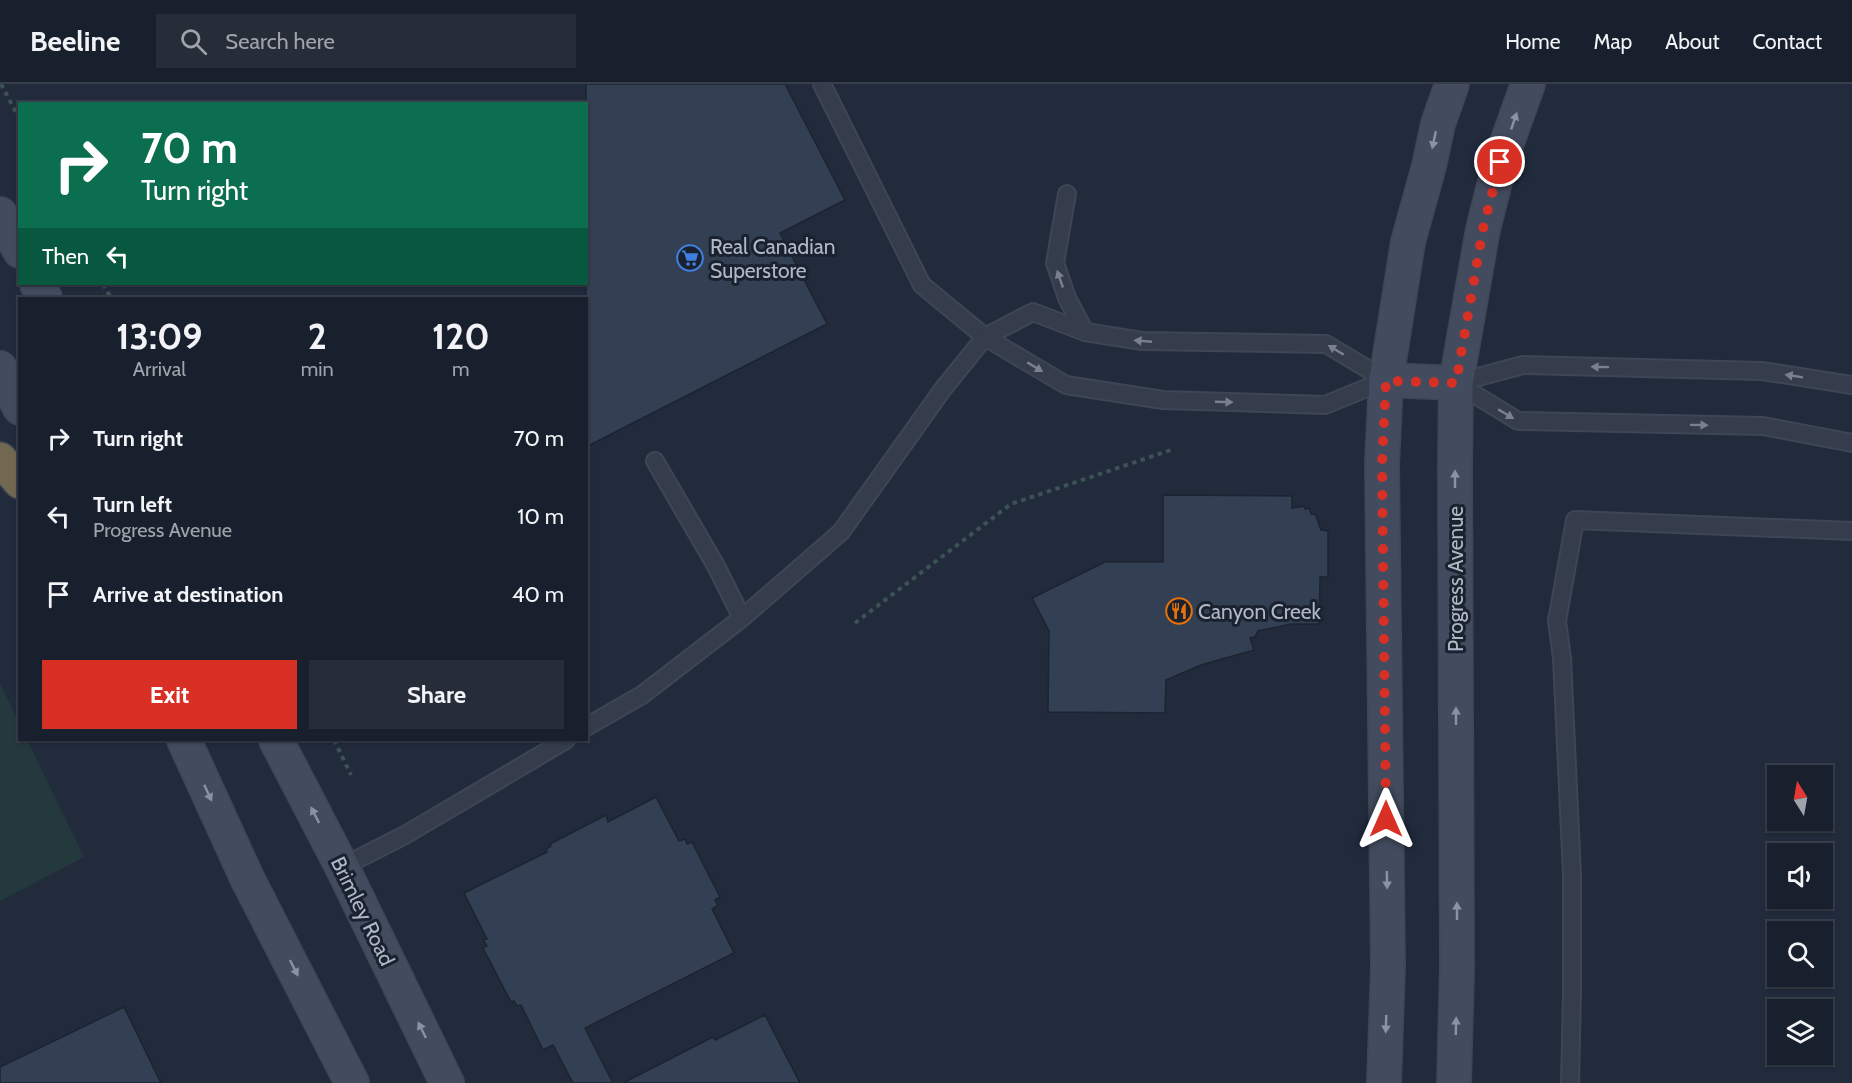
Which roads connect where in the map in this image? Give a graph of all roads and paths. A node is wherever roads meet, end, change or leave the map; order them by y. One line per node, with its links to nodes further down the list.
1 (1, 84): 5 (path)
2 (822, 84): 10 (lane)
3 (1452, 84): 12 (main road, one-way to 12)
4 (1528, 84): 13 (main road, Progress Avenue, one-way to 4)
5 (18, 116)
6 (1067, 195): 9 (lane, one-way to 6)
7 (0, 214): 8 (main road)
8 (18, 247)
9 (1085, 332): 10 (lane); 12 (lane, one-way to 9)
10 (985, 336): 12 (lane, one-way to 12); 22 (lane)
11 (0, 368): 15 (main road)
12 (1386, 381): 13 (main road); 33 (main road, one-way to 33)
13 (1456, 383): 14 (lane, one-way to 13); 16 (lane, one-way to 16); 34 (main road, Progress Avenue, one-way to 13)
14 (1852, 385)
15 (18, 404)
16 (1852, 443)
17 (1171, 450): 23 (path)
18 (0, 459): 20 (highway)
19 (655, 461): 22 (lane)
20 (18, 480)
21 (1852, 531): 35 (lane)
22 (742, 618): 24 (lane)
23 (855, 623)
24 (588, 726)
25 (184, 741): 31 (main road, one-way to 31)
26 (277, 741): 30 (main road, Brimley Road, one-way to 26)
27 (334, 741): 29 (path)
28 (564, 741): 30 (lane)
29 (351, 775)
30 (342, 867): 32 (main road, Brimley Road, one-way to 30)
31 (352, 1083)
32 (447, 1083)
33 (1384, 1083)
34 (1454, 1083)
35 (1570, 1083)

